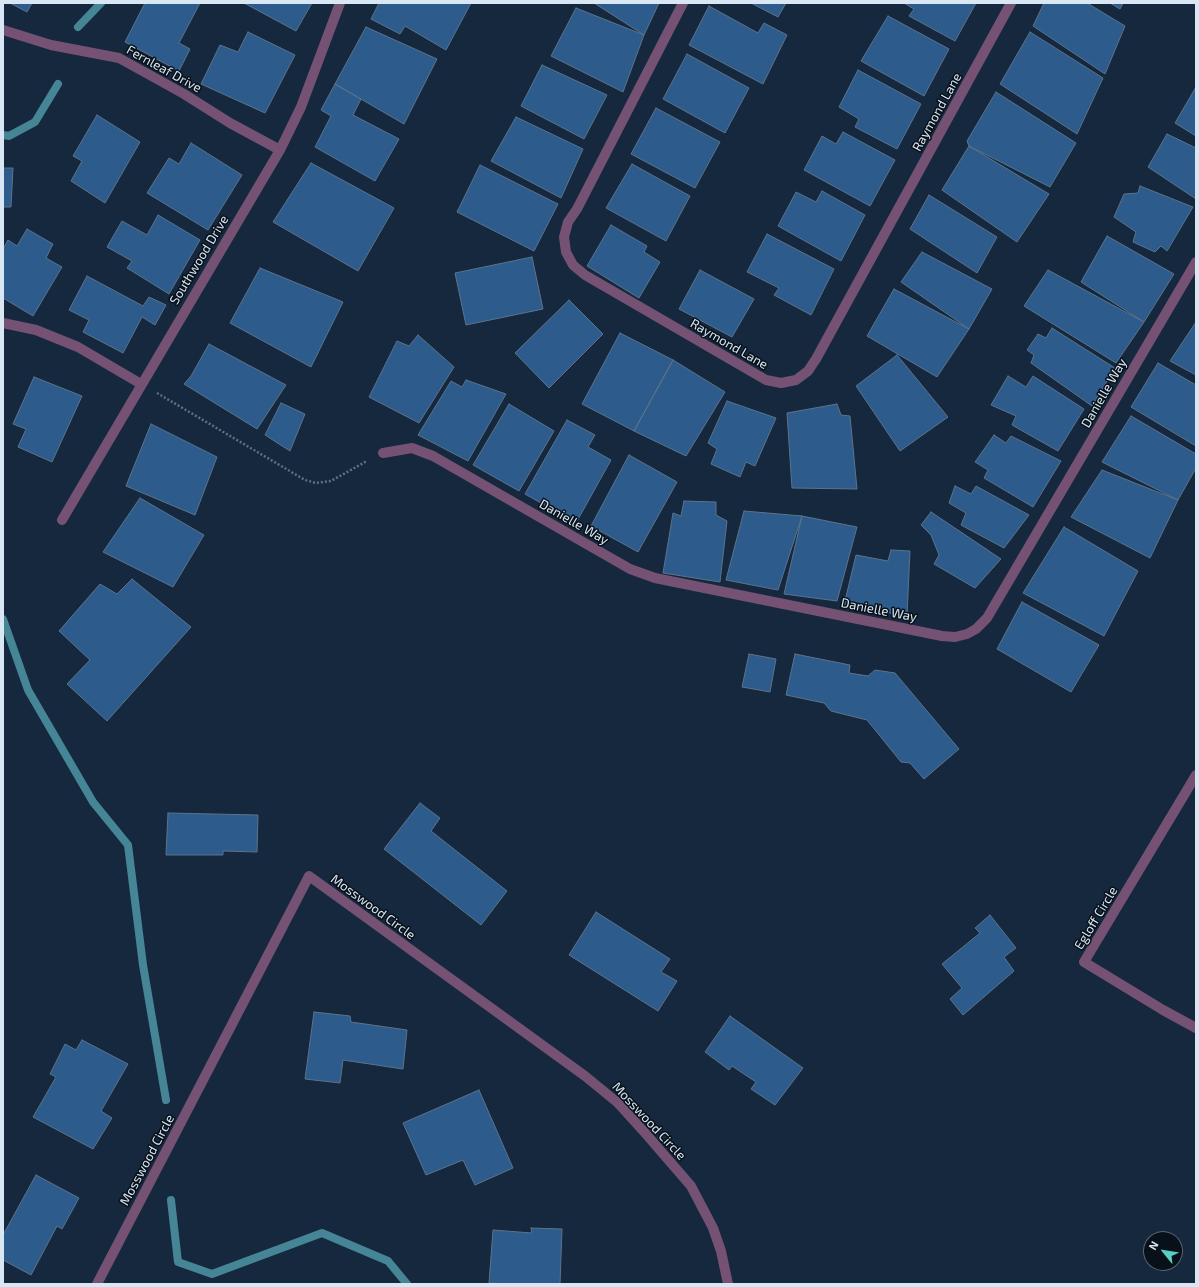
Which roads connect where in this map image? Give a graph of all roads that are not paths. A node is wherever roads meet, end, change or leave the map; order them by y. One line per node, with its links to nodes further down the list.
1 (340, 3): 5 (street, Southwood Drive)
2 (683, 3): 3 (street, Raymond Lane)
3 (1011, 3)
4 (3, 30): 5 (street, Fernleaf Drive)
5 (280, 150): 8 (street, Southwood Drive)
6 (1196, 262): 9 (street, Danielle Way)
7 (3, 323): 8 (street)
8 (141, 384): 10 (street, Southwood Drive)
9 (383, 453)
10 (62, 520)
11 (1196, 775): 12 (street, Egloff Circle)
12 (1196, 1028)
13 (97, 1284): 14 (street, Mosswood Circle)
14 (728, 1284)

